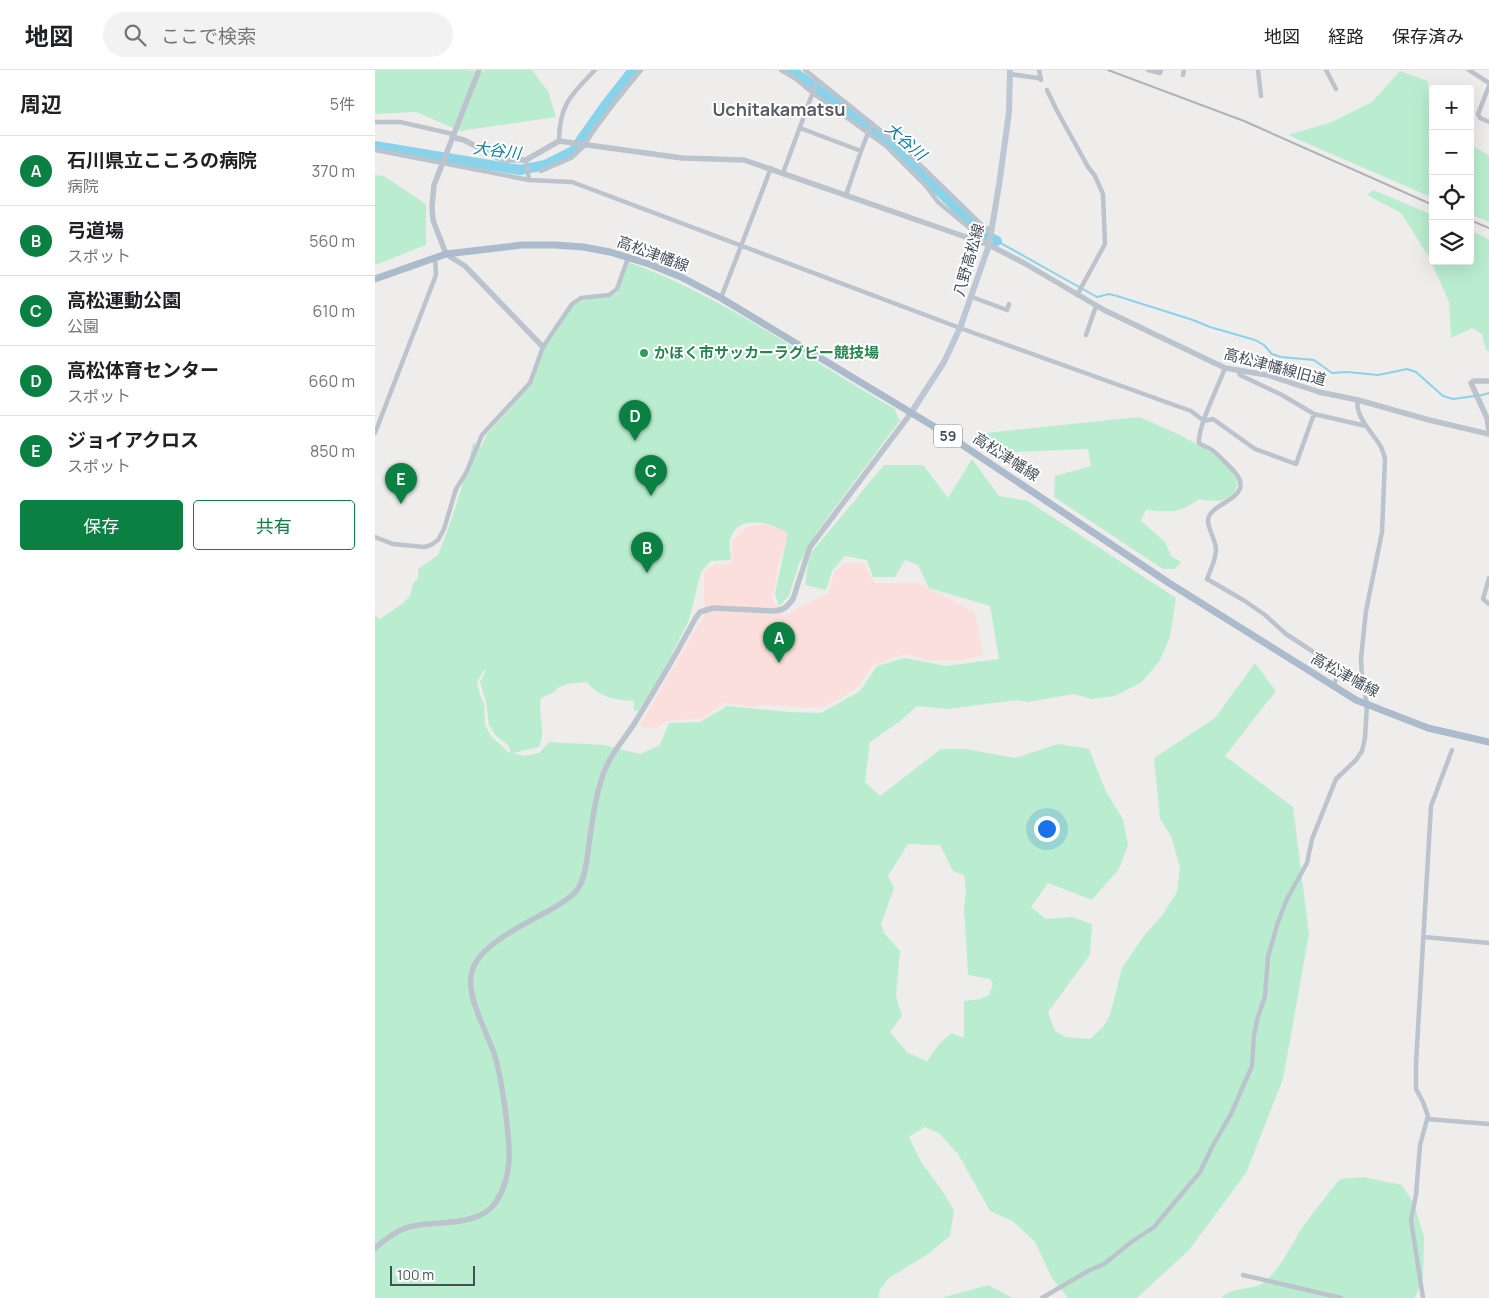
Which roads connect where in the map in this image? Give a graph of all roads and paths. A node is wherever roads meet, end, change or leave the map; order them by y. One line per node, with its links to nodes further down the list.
1 (479, 70): 24 (street)
2 (595, 70): 25 (street)
3 (641, 70): 26 (street)
4 (781, 70): 17 (street)
5 (805, 70): 13 (street)
6 (1039, 70): 12 (street)
7 (1148, 70): 8 (street)
8 (1161, 70)
9 (1258, 70): 18 (street)
10 (1326, 70): 15 (street)
11 (1469, 70): 14 (street)
12 (1010, 72): 36 (main road, 八野高松線)
13 (817, 82): 17 (street); 21 (street)
14 (1489, 84): 20 (street)
15 (1336, 89)
16 (1047, 90): 43 (street)
17 (814, 93): 22 (street); 23 (street)
18 (1261, 96)
19 (375, 122): 24 (street)
20 (1489, 122)
21 (872, 124): 23 (street); 36 (street)
22 (800, 128): 28 (street); 33 (street)
23 (868, 132): 28 (street); 37 (street)
24 (452, 136): 29 (street); 30 (street)
25 (559, 141): 26 (street, 高松津幡線旧道); 29 (street)
26 (585, 144): 31 (street, 高松津幡線旧道); 32 (street)
27 (375, 150): 30 (street)
28 (861, 151): 35 (street)
29 (527, 162): 34 (street)
30 (442, 163): 34 (street); 39 (street)
31 (771, 168): 33 (street, 高松津幡線旧道); 38 (street)
32 (541, 171)
33 (783, 173): 35 (street, 高松津幡線旧道)
34 (529, 179): 38 (street)
35 (847, 195): 37 (street, 高松津幡線旧道)
36 (991, 233): 37 (main road, 八野高松線)
37 (989, 243): 43 (street, 高松津幡線旧道); 44 (main road, 八野高松線)
38 (741, 245): 45 (street); 48 (street)
39 (446, 254): 40 (main road, 高松津幡線 / 59); 41 (main road, 高松津幡線 / 59); 50 (street)
40 (435, 258): 42 (main road, 高松津幡線 / 59); 59 (street)
41 (628, 258): 45 (main road, 高松津幡線 / 59); 50 (street)
42 (375, 279)
43 (1078, 293): 47 (street, 高松津幡線旧道)
44 (972, 297): 46 (street); 48 (main road, 八野高松線)
45 (721, 298): 55 (main road, 高松津幡線 / 59)
46 (1009, 304)
47 (1096, 306): 49 (street); 51 (street, 高松津幡線旧道)
48 (960, 328): 55 (main road, 八野高松線); 57 (street)
49 (1086, 335)
50 (543, 347): 61 (street)
51 (1225, 368): 52 (street, 高松津幡線旧道); 57 (street)
52 (1238, 370): 54 (street, 高松津幡線旧道); 56 (street)
53 (1489, 381): 60 (street)
54 (1358, 400): 58 (street); 60 (street, 高松津幡線旧道)
55 (911, 413): 64 (main road, 高松津幡線 / 59); 72 (street)
56 (1315, 414): 57 (street); 58 (street)
57 (1204, 421): 64 (street)
58 (1366, 426): 65 (street)
59 (375, 433)
60 (1489, 433)
61 (375, 538)
62 (1489, 578): 63 (street)
63 (1489, 604)
64 (1333, 687): 65 (main road, 高松津幡線 / 59)
65 (1367, 704): 66 (main road, 高松津幡線 / 59); 74 (street)
66 (1489, 742)
67 (1452, 750): 68 (street)
68 (1424, 937): 69 (street); 70 (street)
69 (1489, 943)
70 (1427, 1119): 71 (street); 76 (street)
71 (1489, 1124)
72 (375, 1248)
73 (1243, 1275): 75 (street)
74 (1042, 1298)
75 (1341, 1298)
76 (1423, 1298)

